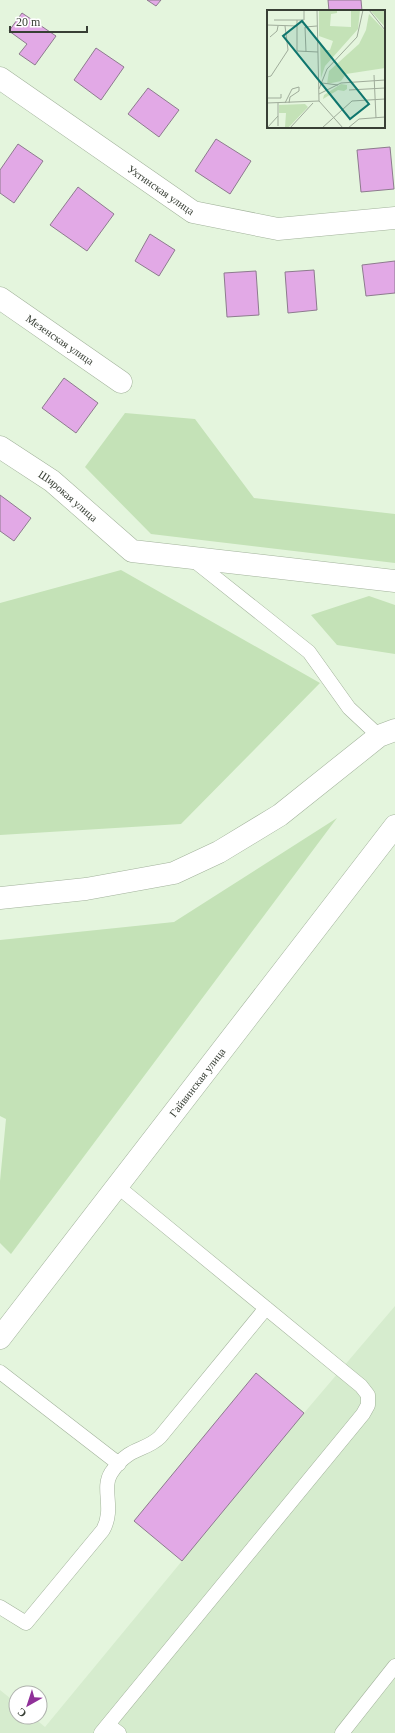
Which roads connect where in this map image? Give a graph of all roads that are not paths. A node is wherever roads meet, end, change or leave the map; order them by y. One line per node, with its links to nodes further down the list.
1 (0, 78): 2 (street, Ухтинская улица)
2 (395, 218)
3 (0, 298): 4 (street, Мезенская улица)
4 (121, 382)
5 (0, 447): 6 (street, Широкая улица)
6 (190, 558): 7 (street); 8 (lane)
7 (395, 581)
8 (387, 733): 10 (street)
9 (395, 826): 11 (street, Гайвинская улица)
10 (0, 898)
11 (117, 1186): 12 (lane); 13 (street, Гайвинская улица)
12 (266, 1308): 15 (lane); 18 (lane)
13 (0, 1338)
14 (0, 1372): 15 (lane)
15 (119, 1464): 16 (lane)
16 (0, 1607)
17 (395, 1666): 19 (lane)
18 (109, 1730)
19 (342, 1733)

